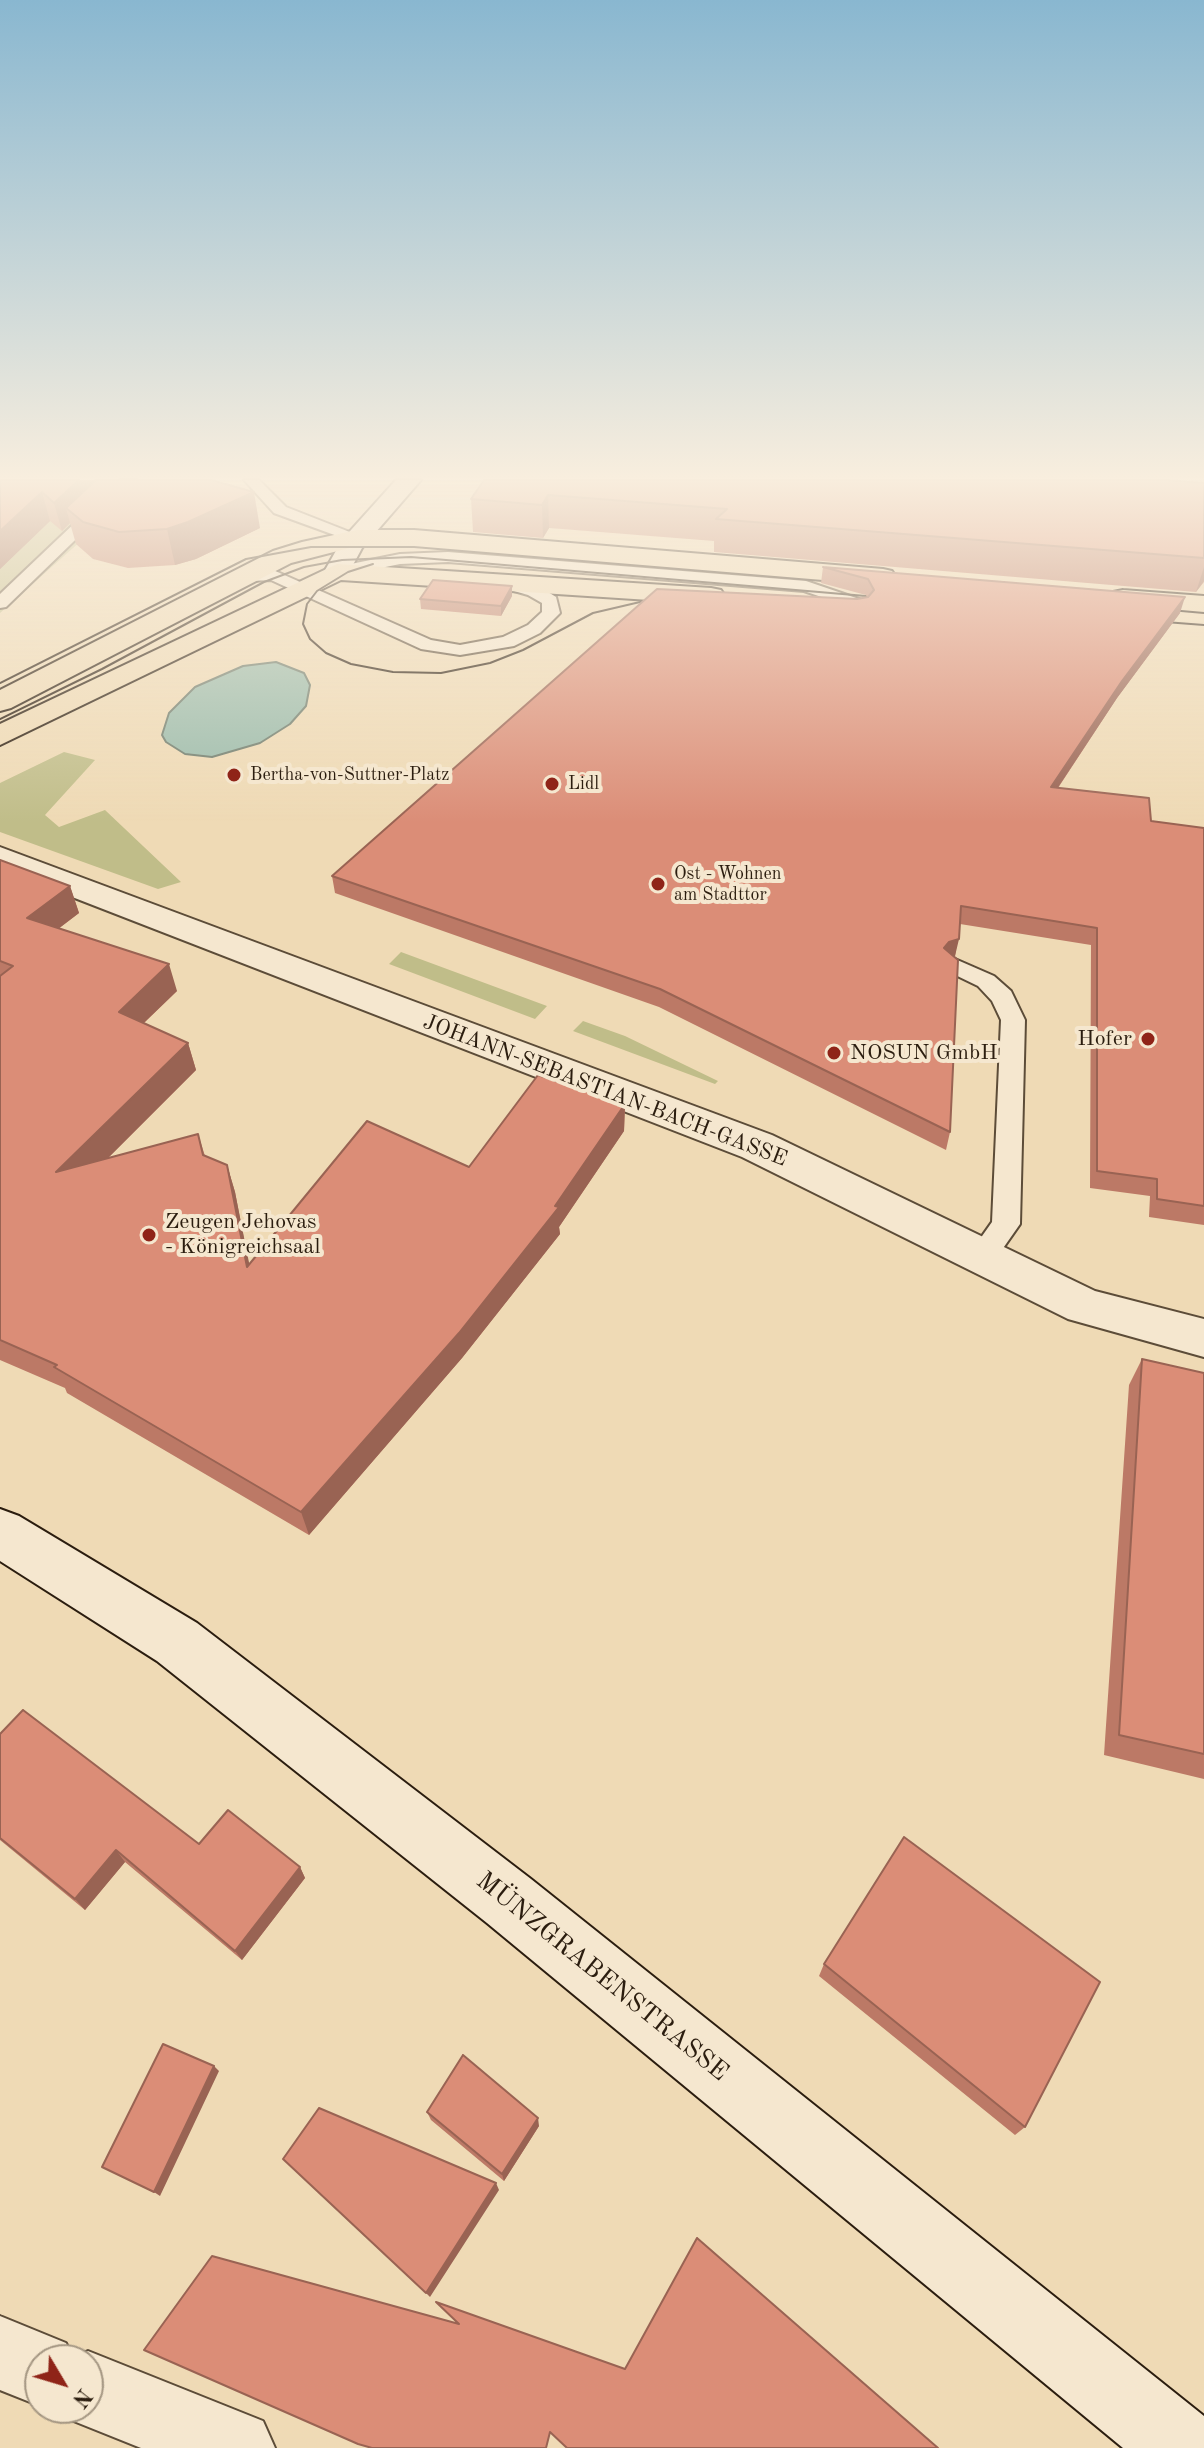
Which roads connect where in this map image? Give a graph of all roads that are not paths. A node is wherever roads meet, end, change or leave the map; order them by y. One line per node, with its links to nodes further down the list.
1 (207, 594): 11 (main road)
2 (291, 594): 12 (main road)
3 (317, 594): 4 (lane)
4 (539, 594)
5 (673, 594): 9 (main road)
6 (829, 594): 9 (lane)
7 (1095, 595): 8 (main road)
8 (1204, 604)
9 (859, 605): 10 (main road)
10 (889, 607)
11 (0, 702)
12 (0, 736)
13 (0, 857): 15 (street, JOHANN-SEBASTIAN-BACH-GASSE)
14 (955, 966): 15 (lane)
15 (982, 1256): 16 (street, JOHANN-SEBASTIAN-BACH-GASSE)
16 (1204, 1338)
17 (0, 1533): 22 (street, MÜNZGRABENSTRASSE)
18 (0, 2353): 19 (street)
19 (24, 2363)
20 (104, 2395): 21 (street)
21 (236, 2448)
22 (1183, 2448)

